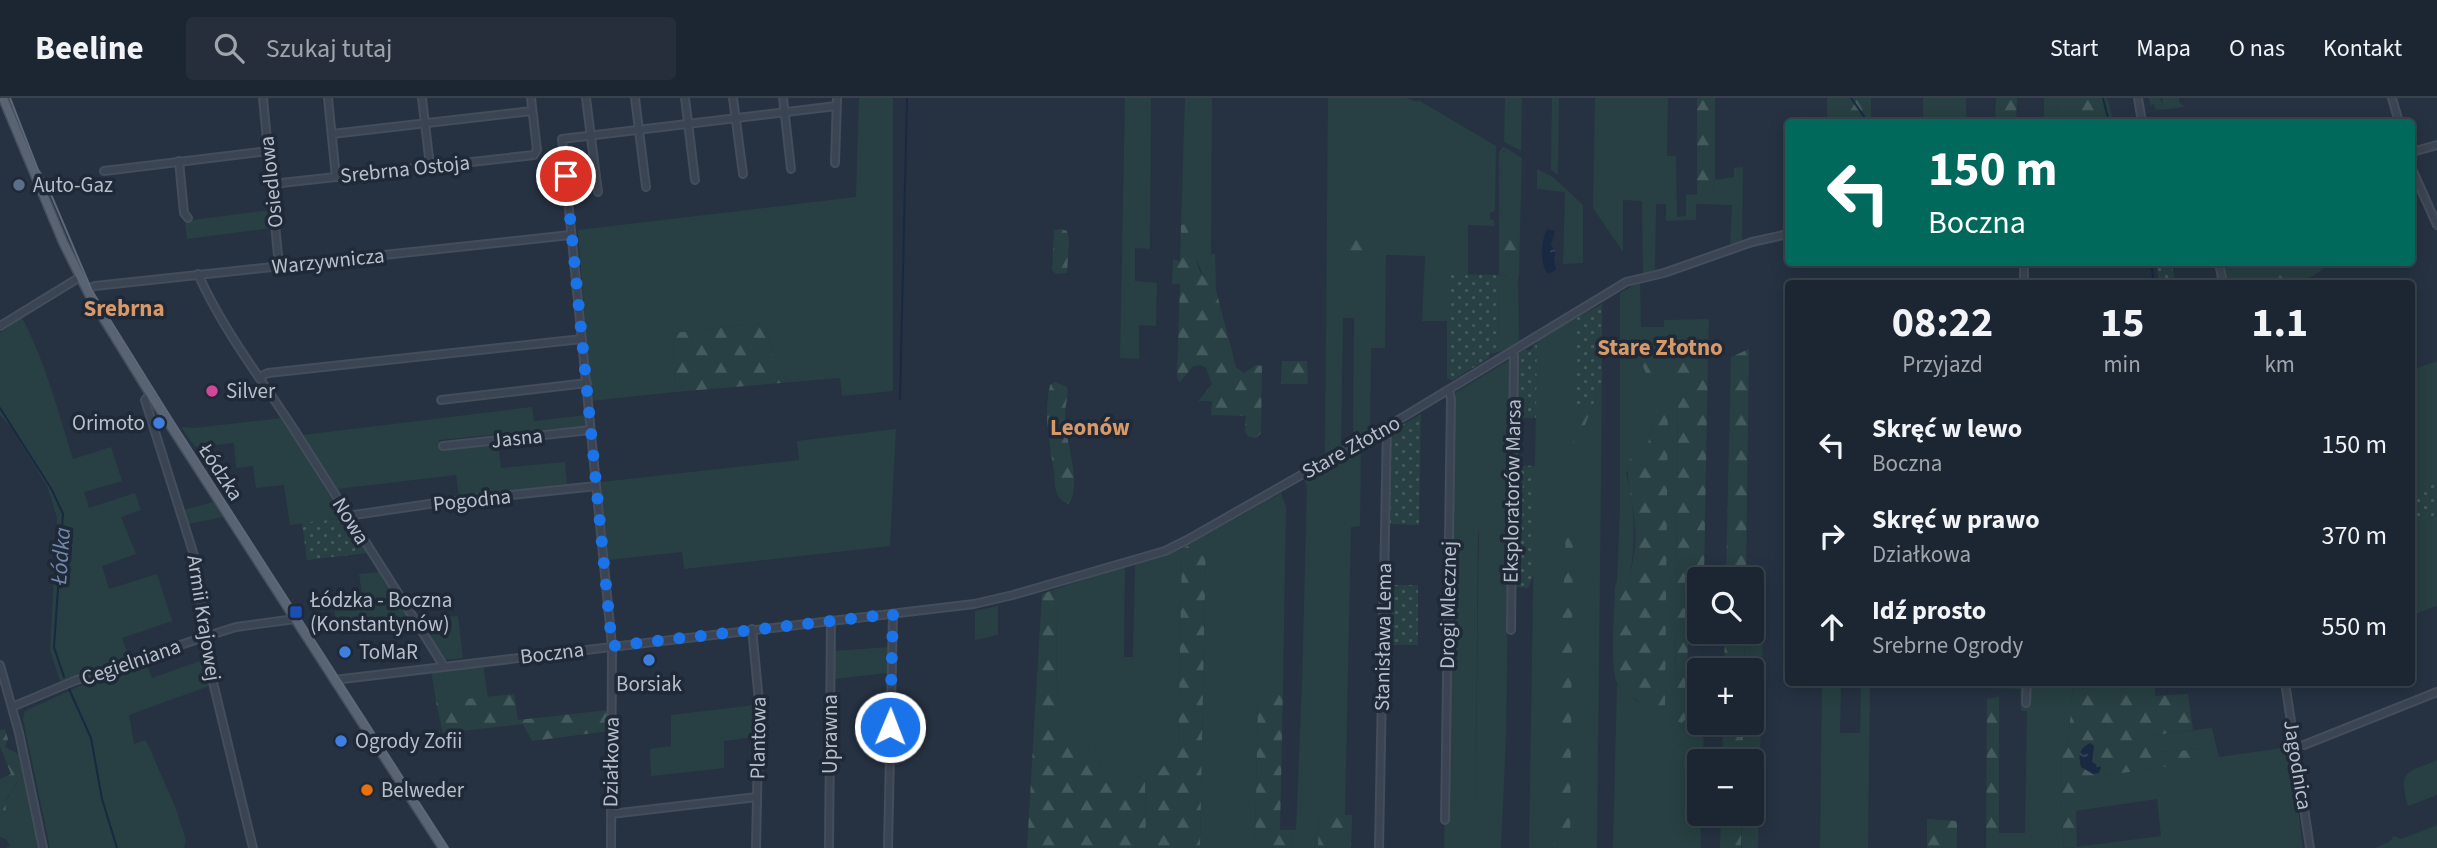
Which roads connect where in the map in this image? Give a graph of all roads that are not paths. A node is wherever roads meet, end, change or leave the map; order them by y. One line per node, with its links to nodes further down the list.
1 (3, 98): 46 (main road, Łódzka)
2 (263, 98): 25 (street, Osiedlowa)
3 (328, 98): 22 (street)
4 (422, 98): 19 (street)
5 (531, 98): 14 (street)
6 (586, 98): 23 (street)
7 (635, 98): 21 (street)
8 (685, 98): 20 (street)
9 (733, 98): 16 (street)
10 (783, 98): 15 (street)
11 (2137, 98): 17 (street)
12 (2392, 98): 18 (street)
13 (836, 102): 15 (street); 28 (street)
14 (532, 111): 19 (street); 29 (street, Srebrna Ostoja)
15 (785, 112): 16 (street); 30 (street)
16 (735, 117): 20 (street); 32 (street)
17 (2141, 119)
18 (2398, 119)
19 (425, 123): 22 (street); 29 (street)
20 (688, 123): 21 (street); 34 (street)
21 (638, 129): 23 (street); 37 (street)
22 (332, 134): 33 (street)
23 (591, 134): 38 (street); 42 (street, Działkowa)
24 (2437, 145): 26 (street)
25 (268, 151): 27 (street); 36 (street, Osiedlowa)
26 (2415, 151)
27 (179, 161): 31 (street); 40 (street)
28 (835, 163)
29 (430, 166): 33 (street, Srebrna Ostoja)
30 (791, 169)
31 (104, 171)
32 (743, 174)
33 (336, 177): 36 (street, Srebrna Ostoja)
34 (695, 180)
35 (2415, 181): 39 (street)
36 (272, 184): 44 (street, Osiedlowa)
37 (646, 187)
38 (598, 192)
39 (2435, 216): 41 (street)
40 (188, 218)
41 (2437, 225)
42 (570, 235): 44 (street, Warzywnicza); 49 (street, Działkowa)
43 (1785, 235): 50 (street, Stare Złotno)
44 (279, 266): 45 (street, Warzywnicza)
45 (198, 274): 47 (street, Warzywnicza); 51 (street, Nowa)
46 (79, 277): 47 (main road, Łódzka); 48 (street)
47 (86, 289): 54 (main road, Łódzka)
48 (0, 326)
49 (582, 339): 51 (street); 52 (street, Działkowa)
50 (1512, 352): 53 (street, Stare Złotno); 65 (street, Eksploratorów Marsa)
51 (259, 377): 60 (street, Nowa)
52 (587, 383): 55 (street); 57 (street, Działkowa)
53 (1449, 390): 56 (street, Stare Złotno); 79 (street, Drogi Mlecznej)
54 (150, 394): 62 (main road, Łódzka); 66 (street, Armii Krajowej)
55 (441, 400)
56 (1387, 427): 61 (street, Stare Złotno); 87 (street, Stanisława Lema)
57 (590, 430): 58 (street, Jasna); 59 (street, Działkowa)
58 (443, 446)
59 (596, 486): 60 (street, Pogodna); 67 (street, Działkowa)
60 (347, 516): 69 (street, Nowa)
61 (894, 614): 63 (street, Boczna); 86 (street)
62 (295, 620): 66 (street, Cegielniana); 70 (main road, Łódzka)
63 (831, 620): 64 (street, Boczna); 85 (street, Uprawna)
64 (752, 629): 67 (street, Boczna); 77 (street, Plantowa)
65 (1511, 630)
66 (204, 637): 75 (street, Cegielniana); 81 (street, Armii Krajowej)
67 (612, 646): 69 (street, Boczna); 78 (street, Działkowa)
68 (0, 665): 75 (street)
69 (443, 665): 70 (street, Boczna)
70 (334, 680): 82 (main road, Łódzka)
71 (2027, 686): 74 (street)
72 (2286, 686): 88 (street, Jagodnica)
73 (2437, 692): 76 (street)
74 (2026, 703)
75 (12, 707): 80 (street)
76 (2304, 745)
77 (757, 797): 78 (street); 84 (street, Plantowa)
78 (611, 814): 83 (street, Działkowa)
79 (1445, 820)
80 (43, 848)
81 (253, 848)
82 (443, 848)
83 (611, 848)
84 (756, 848)
85 (829, 848)
86 (888, 848)
87 (1380, 848)
88 (2310, 848)

